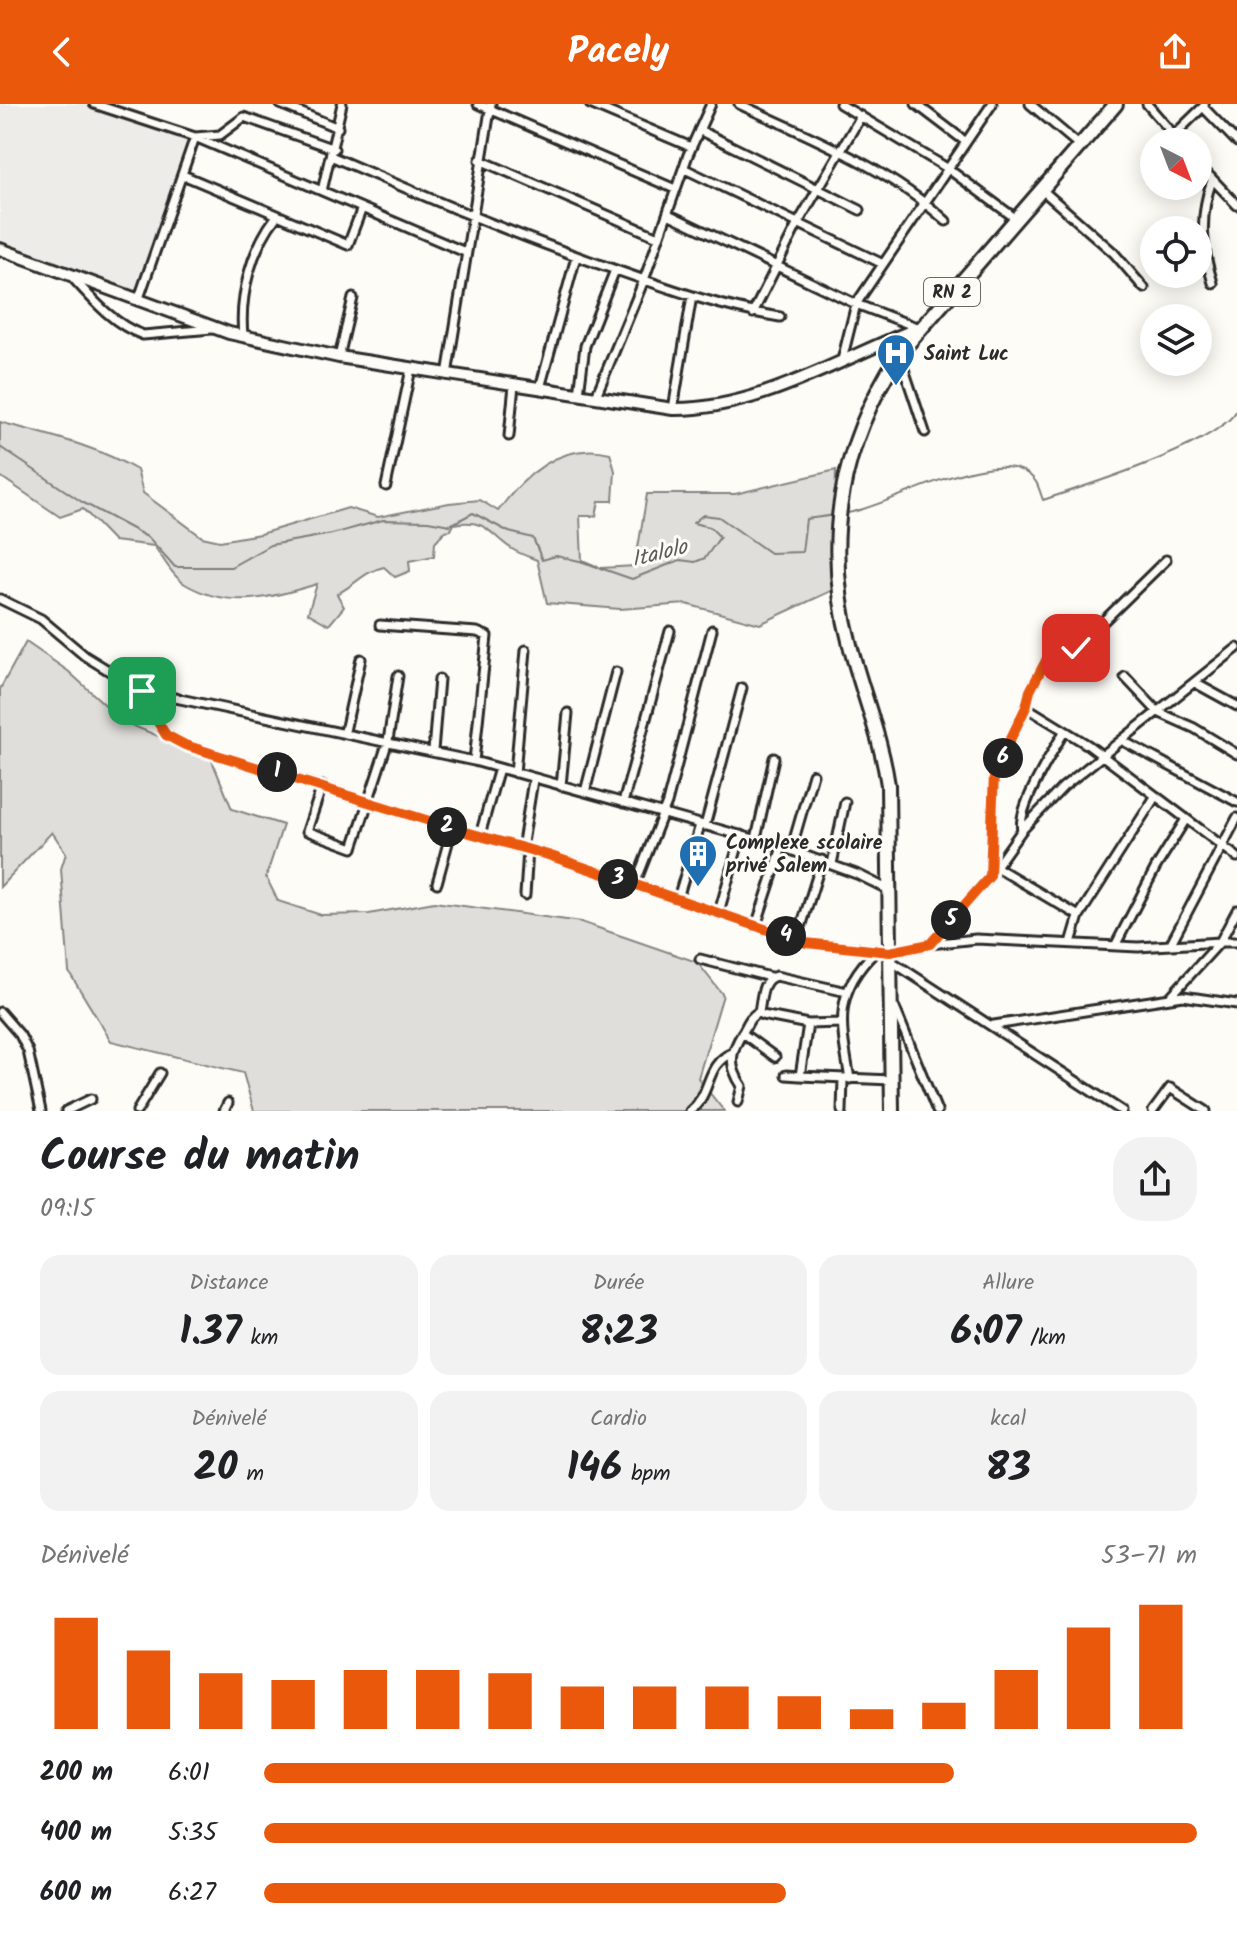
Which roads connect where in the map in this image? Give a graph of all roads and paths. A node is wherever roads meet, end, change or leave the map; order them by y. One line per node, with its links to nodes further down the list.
1 (94, 104): 21 (street)
2 (280, 104): 17 (street)
3 (342, 104): 17 (street)
4 (478, 104): 15 (street)
5 (590, 104): 25 (street)
6 (711, 104): 20 (street)
7 (739, 104): 26 (street)
8 (840, 104): 16 (street)
9 (916, 104): 22 (street)
10 (1030, 104): 24 (street)
11 (1147, 104): 18 (street)
12 (1112, 105): 24 (highway, RN 2)
13 (1204, 105): 19 (street); 23 (street)
14 (987, 106): 22 (street)
15 (490, 107): 28 (street); 34 (street)
16 (861, 116): 26 (street); 29 (street)
17 (338, 128): 27 (street)
18 (1168, 128)
19 (1186, 128)
20 (699, 130): 25 (street); 33 (street)
21 (195, 137): 27 (street); 31 (street); 36 (street)
22 (966, 142): 29 (street)
23 (1237, 142)
24 (1080, 146): 35 (highway, RN 2)
25 (691, 147): 30 (street)
26 (840, 151): 33 (street); 38 (street)
27 (333, 153): 36 (street); 44 (street)
28 (480, 160): 44 (street); 48 (street)
29 (947, 168): 38 (street); 45 (street)
30 (685, 169): 34 (street); 47 (street)
31 (183, 175): 43 (street); 61 (street)
32 (1212, 180): 39 (street)
33 (819, 187): 41 (street); 47 (street)
34 (675, 189): 42 (street)
35 (1041, 189): 45 (highway, RN 2); 57 (street)
36 (322, 191): 40 (street)
37 (1206, 200): 58 (street)
38 (924, 201): 46 (street); 52 (street)
39 (1237, 205)
40 (362, 208): 43 (street); 50 (street)
41 (860, 210)
42 (668, 214): 48 (street); 53 (street)
43 (276, 217): 67 (street)
44 (471, 217): 50 (street); 51 (street)
45 (1015, 218): 66 (highway, RN 2)
46 (946, 221)
47 (798, 223): 52 (street); 53 (street)
48 (658, 237): 56 (street)
49 (0, 249): 55 (street)
50 (465, 252): 72 (street)
51 (576, 257): 54 (street); 74 (street)
52 (881, 263): 62 (street)
53 (775, 267): 62 (street); 63 (street)
54 (615, 270): 56 (street); 75 (street)
55 (69, 275): 61 (street); 65 (street)
56 (644, 280): 59 (street); 76 (street)
57 (1140, 283)
58 (1213, 283)
59 (692, 296): 63 (street); 77 (street)
60 (353, 298): 69 (street)
61 (138, 301): 65 (street)
62 (856, 304): 66 (street); 70 (street)
63 (753, 313): 64 (street)
64 (780, 317)
65 (214, 328): 67 (street)
66 (919, 328): 68 (highway, RN 2); 70 (street)
67 (243, 335): 69 (street)
68 (899, 354): 78 (street); 142 (highway, RN 2)
69 (339, 357): 71 (street)
70 (842, 360): 77 (street)
71 (411, 369): 72 (street); 80 (street)
72 (447, 375): 73 (street)
73 (514, 385): 74 (street); 79 (street)
74 (540, 388): 75 (street)
75 (579, 394): 76 (street)
76 (596, 396): 77 (street)
77 (673, 409)
78 (925, 432)
79 (509, 436)
80 (386, 486)
81 (1166, 560): 98 (street)
82 (0, 599): 96 (street)
83 (380, 625): 109 (street)
84 (712, 630): 122 (street)
85 (670, 631): 121 (street)
86 (1237, 648): 88 (street)
87 (526, 650): 111 (street)
88 (1233, 656): 94 (street)
89 (361, 659): 101 (street)
90 (616, 672): 116 (street)
91 (398, 676): 103 (street)
92 (1125, 677): 99 (street)
93 (439, 679): 105 (street)
94 (1195, 683): 97 (street); 99 (street)
95 (742, 688): 125 (street)
96 (137, 689): 101 (street); 114 (street)
97 (1237, 706)
98 (1026, 707): 102 (street); 139 (street)
99 (1158, 712): 104 (street); 106 (street)
100 (568, 713): 115 (street)
101 (345, 731): 103 (street)
102 (1064, 732): 108 (street); 127 (street)
103 (388, 741): 105 (street); 118 (street)
104 (1123, 741): 108 (street); 120 (street)
105 (433, 751): 109 (street)
106 (1237, 754)
107 (774, 758): 130 (street)
108 (1102, 758): 117 (street); 127 (street)
109 (474, 761): 110 (street)
110 (499, 768): 111 (street); 128 (street)
111 (515, 773): 113 (street)
112 (813, 774): 134 (street)
113 (533, 780): 115 (street); 133 (street)
114 (322, 786): 118 (street); 118 (street)
115 (561, 786): 116 (street)
116 (585, 792): 121 (street)
117 (1155, 797): 124 (street); 147 (street)
118 (371, 801): 126 (street)
119 (845, 802): 137 (street)
120 (1237, 802)
121 (623, 803): 122 (street)
122 (663, 815): 125 (street); 141 (street)
123 (1237, 818): 131 (street)
124 (1186, 819): 131 (street); 155 (street)
125 (703, 826): 129 (street); 144 (street)
126 (452, 828): 128 (street); 140 (street)
127 (1022, 830): 138 (street)
128 (480, 835): 133 (street)
129 (741, 835): 130 (street); 146 (street)
130 (756, 839): 132 (street)
131 (1221, 845): 135 (street); 154 (street)
132 (782, 847): 134 (street); 148 (street)
133 (525, 849): 141 (street); 143 (street)
134 (791, 850): 136 (street)
135 (1237, 857)
136 (822, 860): 137 (street); 149 (street)
137 (832, 864): 142 (street)
138 (996, 867): 139 (street); 147 (street)
139 (990, 876): 153 (street)
140 (437, 883)
141 (635, 884): 144 (street)
142 (889, 890): 157 (highway, RN 2)
143 (525, 895)
144 (678, 898): 146 (street)
145 (1237, 910): 150 (street)
146 (719, 912): 148 (street)
147 (1079, 916): 152 (street)
148 (756, 926): 149 (street)
149 (797, 940): 156 (street)
150 (1220, 942): 151 (street); 154 (street); 161 (street)
151 (1237, 942)
152 (1071, 943): 153 (street); 155 (street)
153 (930, 944): 157 (street)
154 (1170, 945): 155 (street)
155 (1115, 946)
156 (875, 952): 157 (street); 160 (street)
157 (890, 957): 162 (highway, RN 2); 168 (street)
158 (700, 959): 159 (street)
159 (770, 977): 160 (street); 165 (street)
160 (847, 992): 166 (street)
161 (1170, 997): 163 (street); 168 (street)
162 (891, 999): 176 (highway, RN 2); 185 (street)
163 (1237, 1004)
164 (0, 1012): 179 (street)
165 (759, 1012): 167 (street); 169 (street)
166 (840, 1023): 167 (street); 175 (street)
167 (808, 1024): 174 (street)
168 (991, 1025): 186 (street)
169 (742, 1033): 170 (street); 171 (street)
170 (732, 1053): 178 (street); 182 (street)
171 (775, 1057)
172 (160, 1073): 181 (street)
173 (786, 1075): 174 (street)
174 (800, 1076): 175 (street)
175 (846, 1079): 176 (street); 183 (street)
176 (891, 1080): 184 (highway, RN 2)
177 (91, 1099): 180 (street)
178 (738, 1102)
179 (41, 1111)
180 (66, 1111)
181 (137, 1111)
182 (690, 1111)
183 (842, 1111)
184 (892, 1111)
185 (937, 1111)
186 (1122, 1111)
187 (1153, 1111): 188 (street)
188 (1206, 1111)

